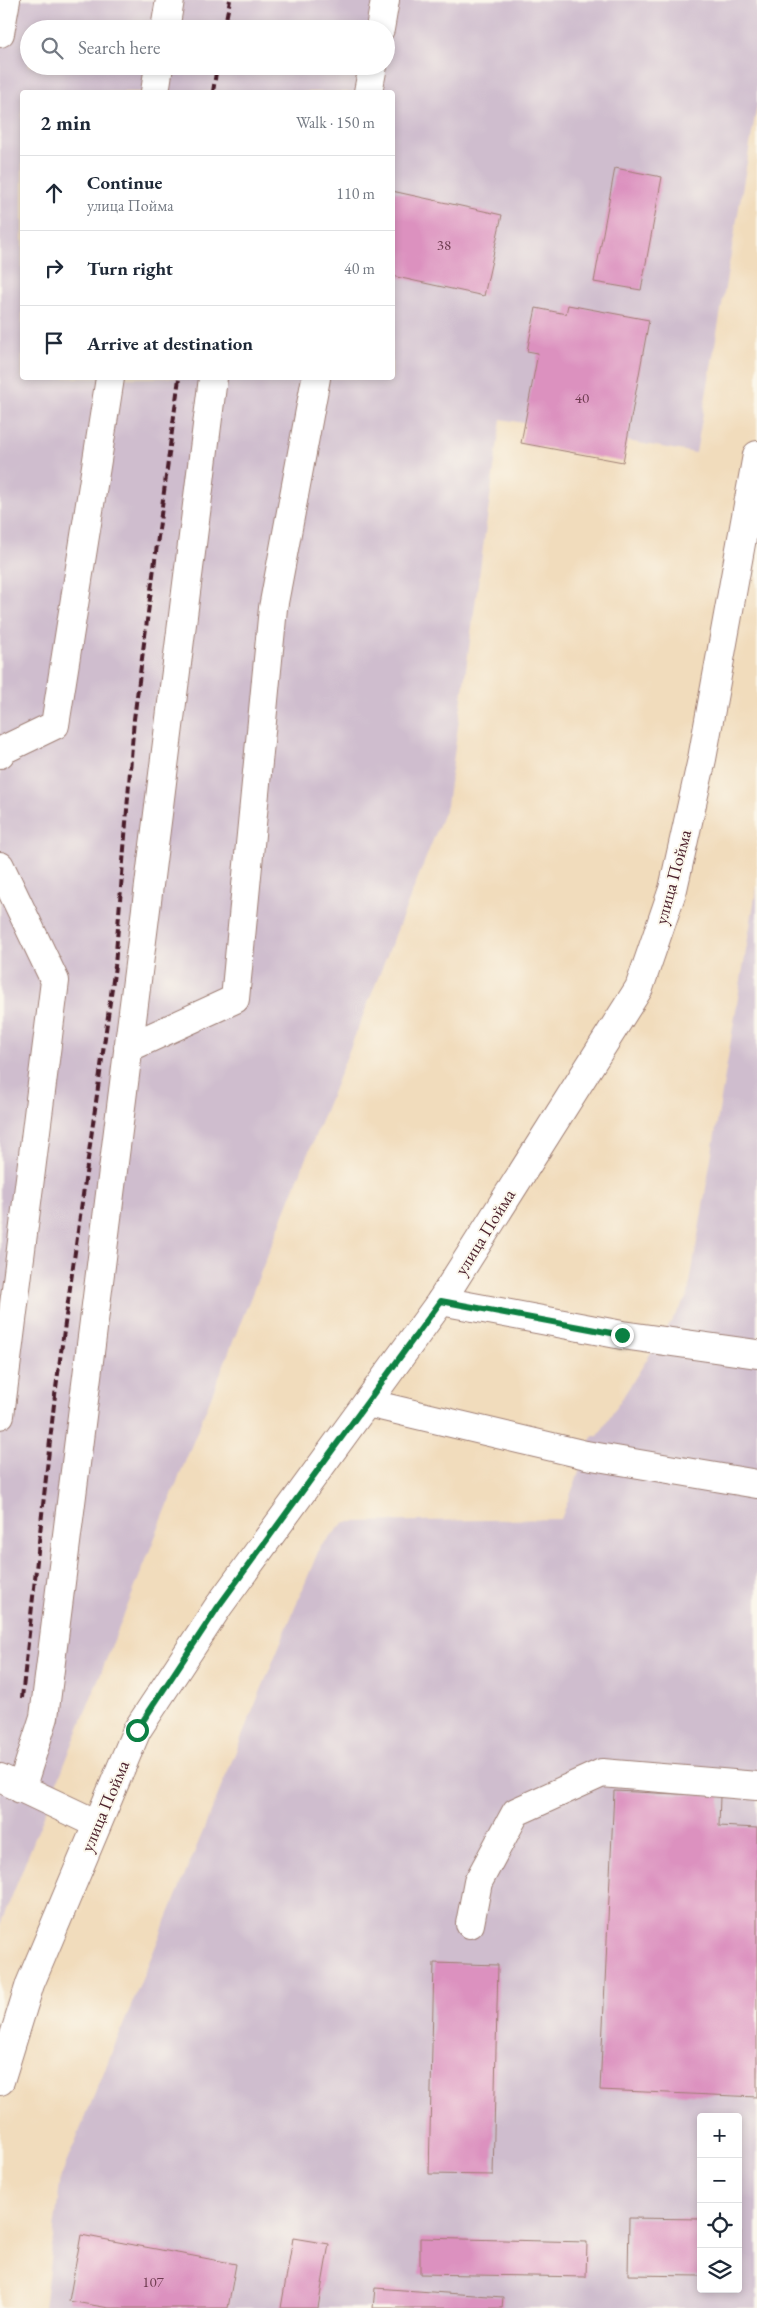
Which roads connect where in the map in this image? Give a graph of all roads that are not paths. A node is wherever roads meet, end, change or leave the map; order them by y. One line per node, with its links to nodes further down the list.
1 (6, 0): 6 (main road)
2 (170, 0): 4 (main road)
3 (385, 0): 5 (main road)
4 (167, 20)
5 (382, 20)
6 (0, 33)
7 (158, 75): 9 (main road)
8 (371, 75): 10 (main road)
9 (155, 90)
10 (368, 90)
11 (110, 380): 15 (main road)
12 (214, 380): 17 (main road)
13 (316, 380): 17 (main road)
14 (757, 455): 18 (main road, улица Пойма)
15 (0, 754)
16 (0, 866): 21 (main road)
17 (128, 1048): 23 (main road)
18 (441, 1301): 19 (main road); 20 (main road, улица Пойма)
19 (757, 1354)
20 (367, 1403): 22 (main road); 25 (main road, улица Пойма)
21 (0, 1415)
22 (757, 1484)
23 (10, 1784): 25 (main road)
24 (757, 1786): 26 (main road)
25 (97, 1824): 27 (main road, улица Пойма)
26 (470, 1924)
27 (0, 2081)

